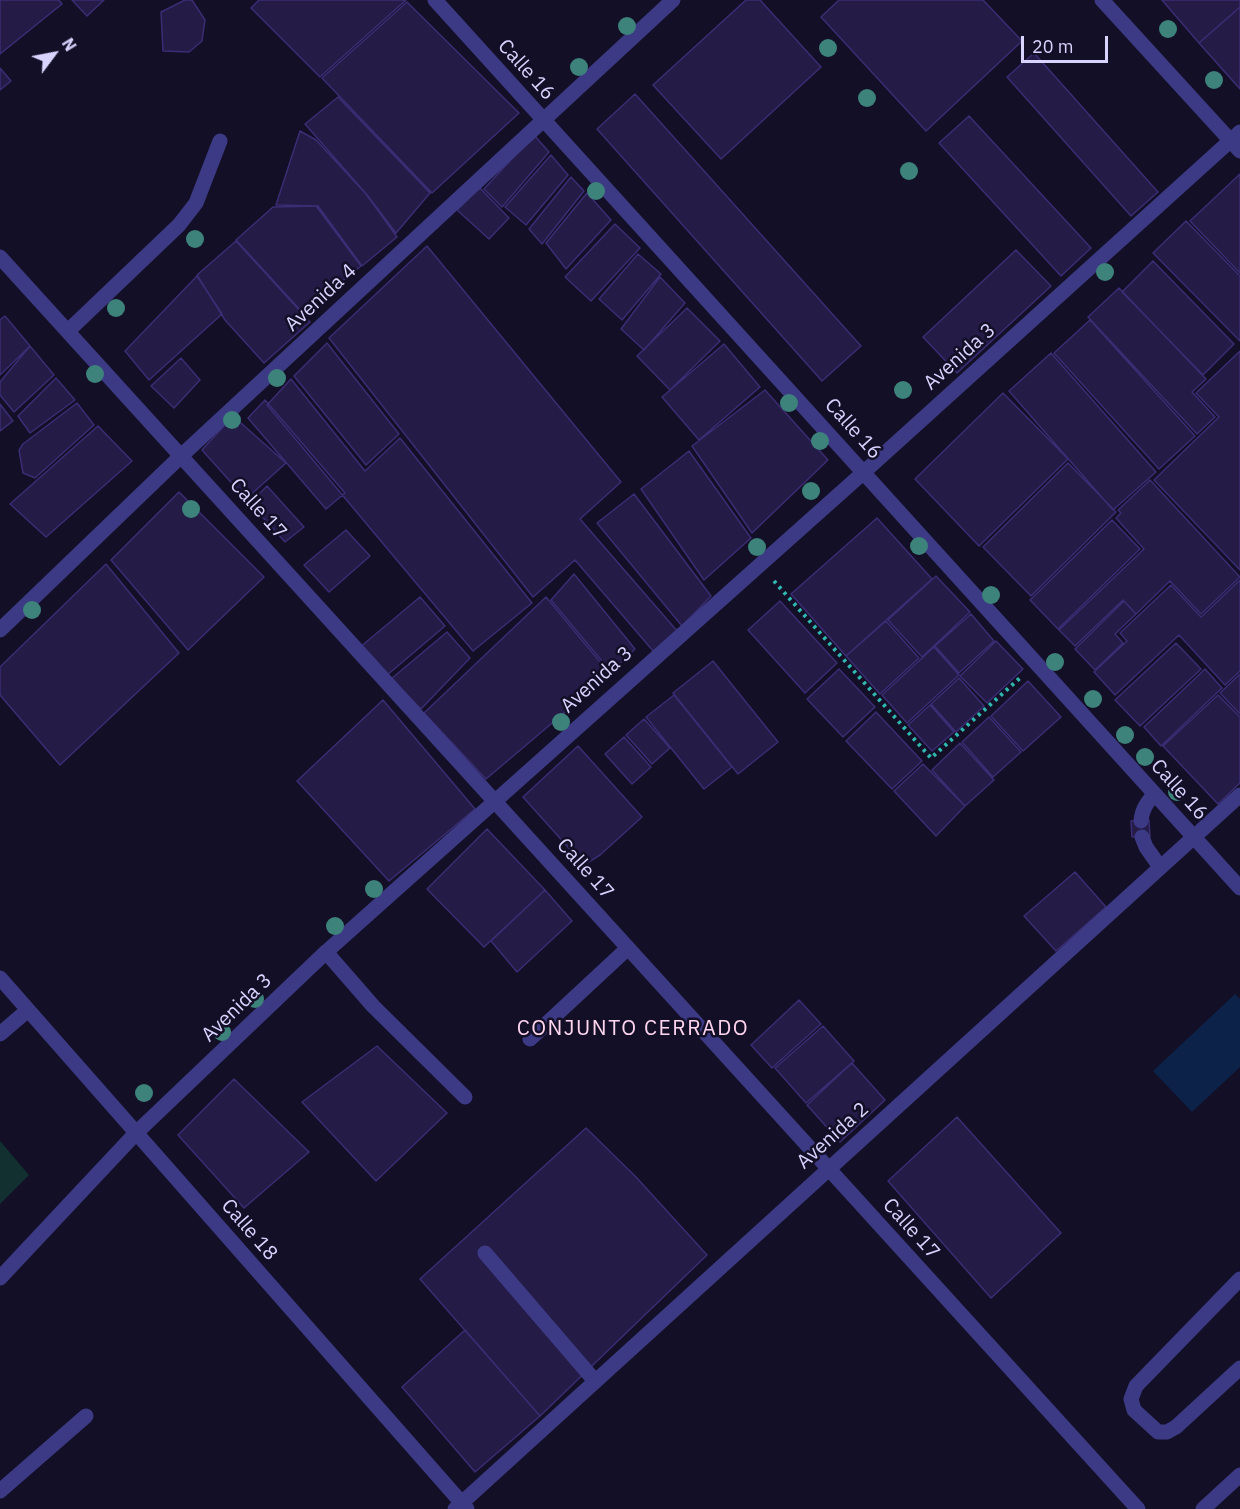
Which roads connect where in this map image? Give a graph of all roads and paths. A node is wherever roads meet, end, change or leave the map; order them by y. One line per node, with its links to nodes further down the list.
1 (435, 0): 4 (street, Calle 16)
2 (673, 0): 4 (street, Avenida 4)
3 (1101, 0): 6 (street)
4 (543, 120): 9 (street, Avenida 4); 10 (street, Calle 16)
5 (220, 141): 8 (street)
6 (1237, 142): 10 (street, Avenida 3)
7 (0, 257): 8 (street, Calle 17)
8 (68, 331): 9 (street, Calle 17)
9 (181, 456): 12 (street, Avenida 4); 16 (street, Calle 17)
10 (864, 472): 11 (street, Avenida 3); 13 (street, Calle 16)
11 (759, 565): 13 (path); 16 (street, Avenida 3)
12 (0, 630)
13 (1036, 663): 14 (street, Calle 16)
14 (1154, 794): 17 (street); 19 (street, Calle 16)
15 (1240, 795): 19 (street, Avenida 2)
16 (494, 800): 22 (street, Calle 17); 23 (street, Avenida 3)
17 (1141, 821)
18 (1142, 837): 20 (street)
19 (1193, 837): 20 (street, Avenida 2); 21 (street, Calle 16)
20 (1160, 867): 30 (street, Avenida 2)
21 (1240, 888)
22 (628, 948): 27 (street); 30 (street, Calle 17)
23 (326, 952): 28 (street); 29 (street, Avenida 3)
24 (0, 978): 25 (street, Calle 18)
25 (28, 1010): 26 (street); 29 (street, Calle 18)
26 (0, 1034)
27 (530, 1039)
28 (465, 1097)
29 (136, 1133): 32 (street, Avenida 3); 39 (street, Calle 18)
30 (829, 1169): 35 (street, Avenida 2); 40 (street, Calle 17)
31 (485, 1253): 35 (street)
32 (0, 1278)
33 (1240, 1279): 34 (street)
34 (1240, 1368)
35 (595, 1381): 39 (street, Avenida 2)
36 (86, 1416): 38 (street)
37 (1240, 1475): 41 (street)
38 (0, 1491)
39 (461, 1507)
40 (1138, 1509)
41 (1203, 1509)

